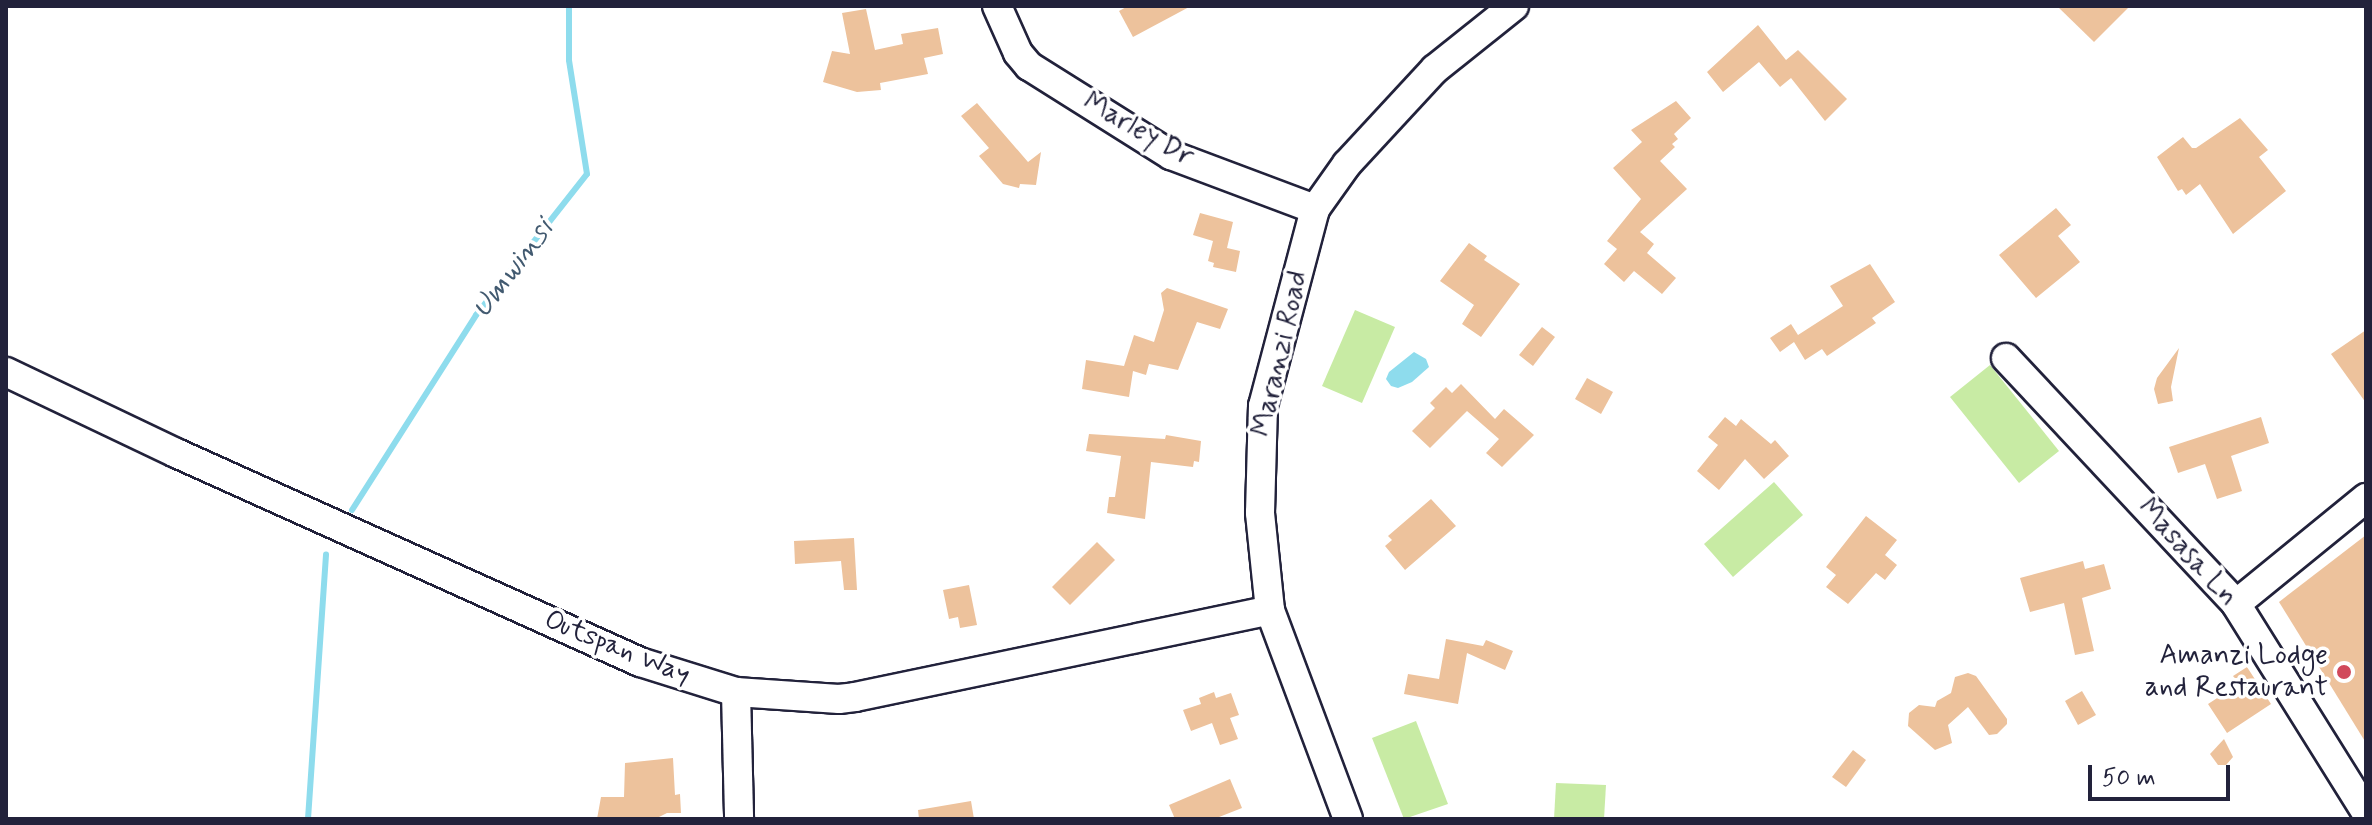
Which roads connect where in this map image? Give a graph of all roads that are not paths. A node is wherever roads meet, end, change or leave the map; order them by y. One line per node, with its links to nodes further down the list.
1 (997, 6): 3 (street, Marley Dr)
2 (1514, 6): 3 (street, Maranzi Road)
3 (1315, 209): 8 (street, Maranzi Road)
4 (2006, 358): 7 (street, Masasa Ln)
5 (6, 372): 9 (street, Outspan Way)
6 (2366, 498): 7 (street)
7 (2236, 604): 10 (street, Masasa Ln)
8 (1270, 610): 9 (street, Outspan Way); 12 (street, Maranzi Road)
9 (736, 692): 11 (street)
10 (2366, 812)
11 (739, 819)
12 (1348, 819)

